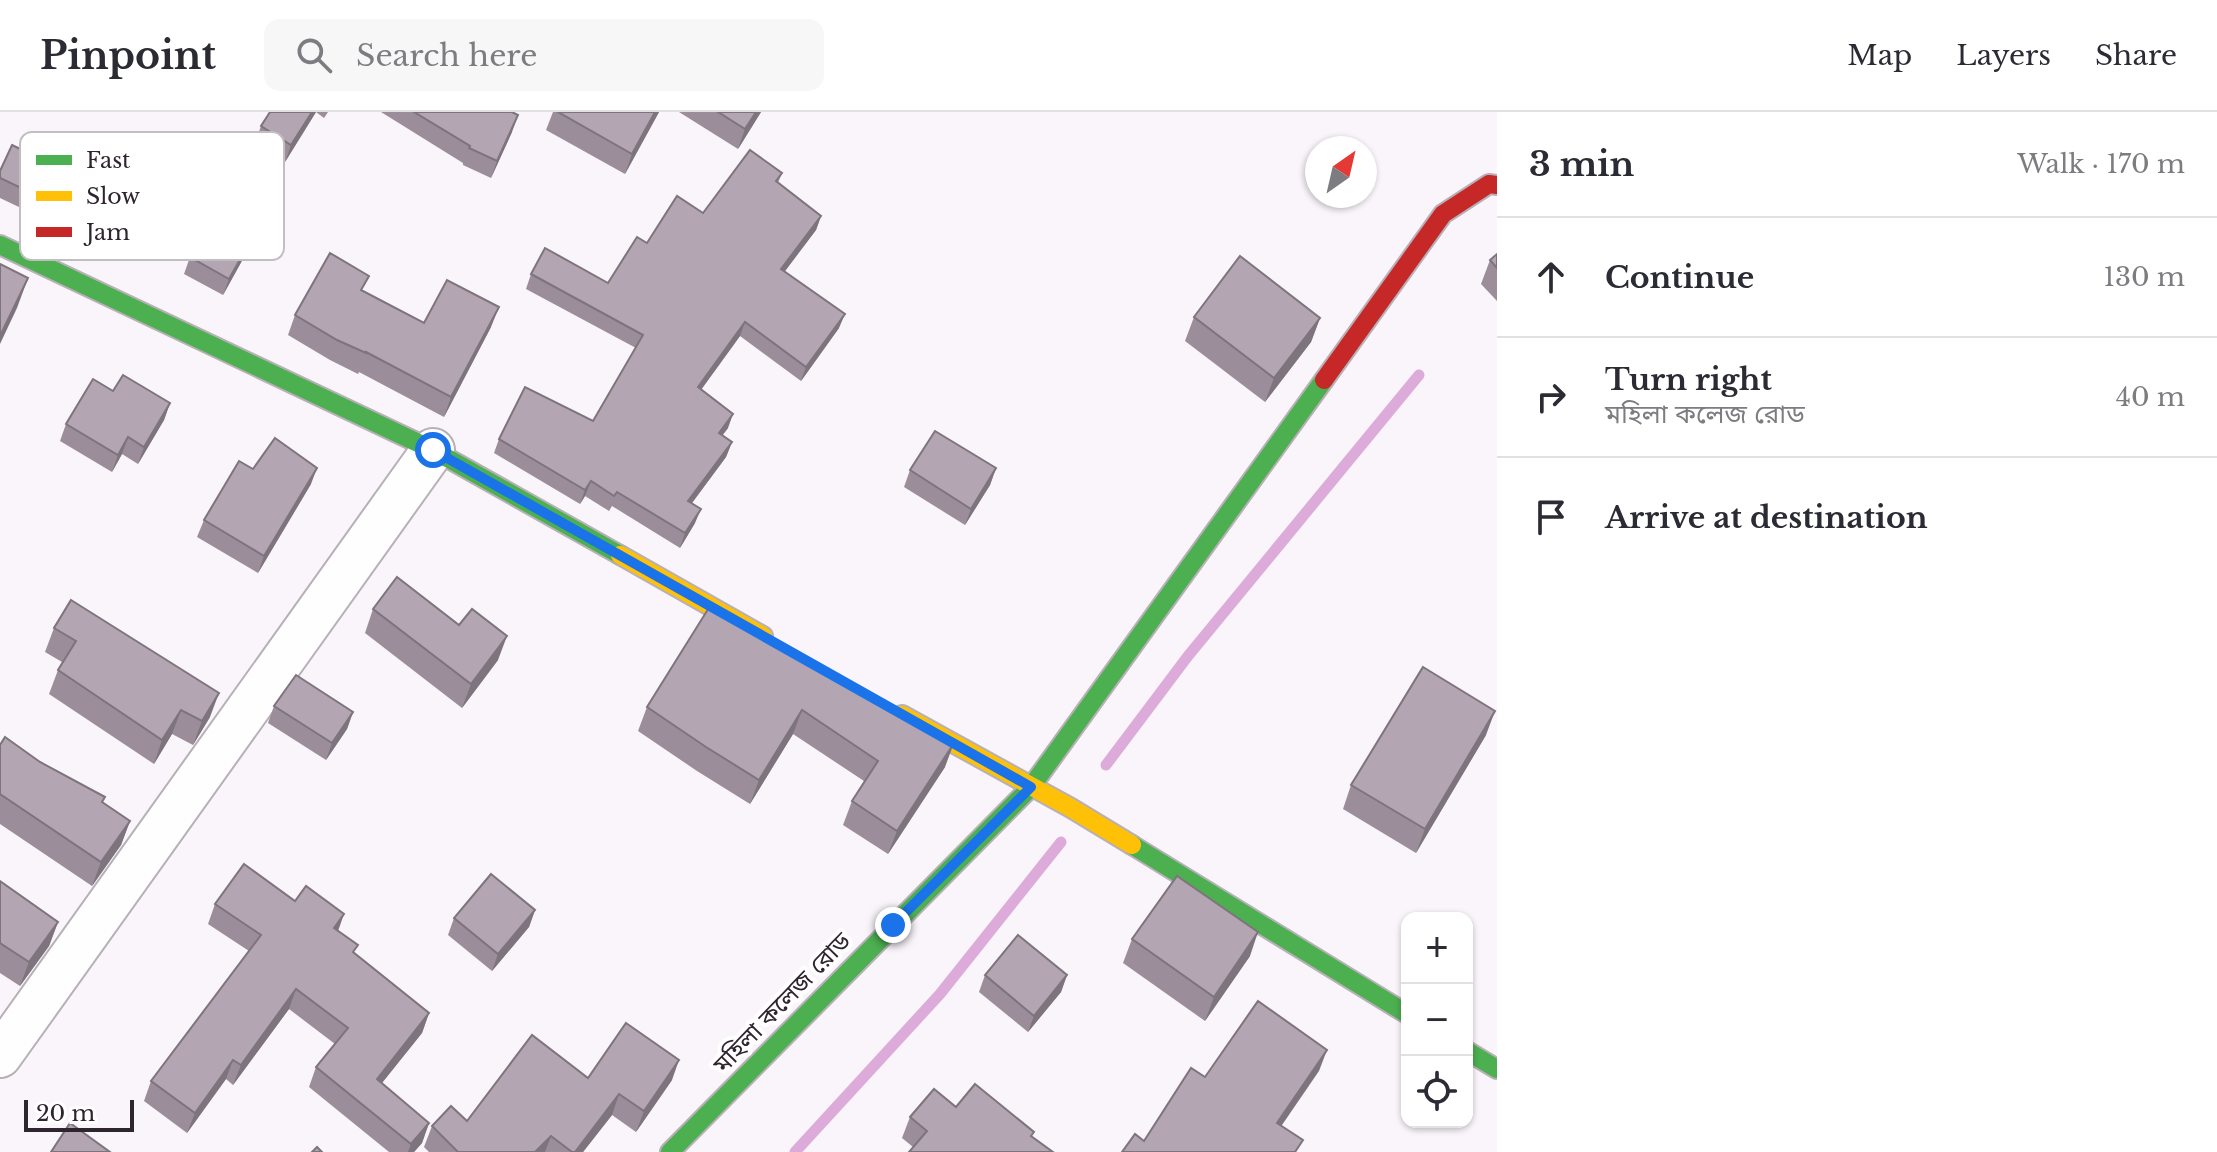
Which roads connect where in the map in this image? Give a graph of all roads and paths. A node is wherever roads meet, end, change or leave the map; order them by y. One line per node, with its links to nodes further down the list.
1 (1497, 185): 8 (main road, মহিলা কলেজ রোড)
2 (0, 245): 3 (main road)
3 (20, 254)
4 (32, 260): 5 (main road)
5 (433, 450): 6 (main road); 11 (street)
6 (781, 646)
7 (892, 709): 8 (main road)
8 (1031, 787): 9 (main road); 13 (main road, মহিলা কলেজ রোড)
9 (1401, 1010)
10 (1473, 1055): 12 (main road)
11 (0, 1056)
12 (1497, 1069)
13 (670, 1152)

